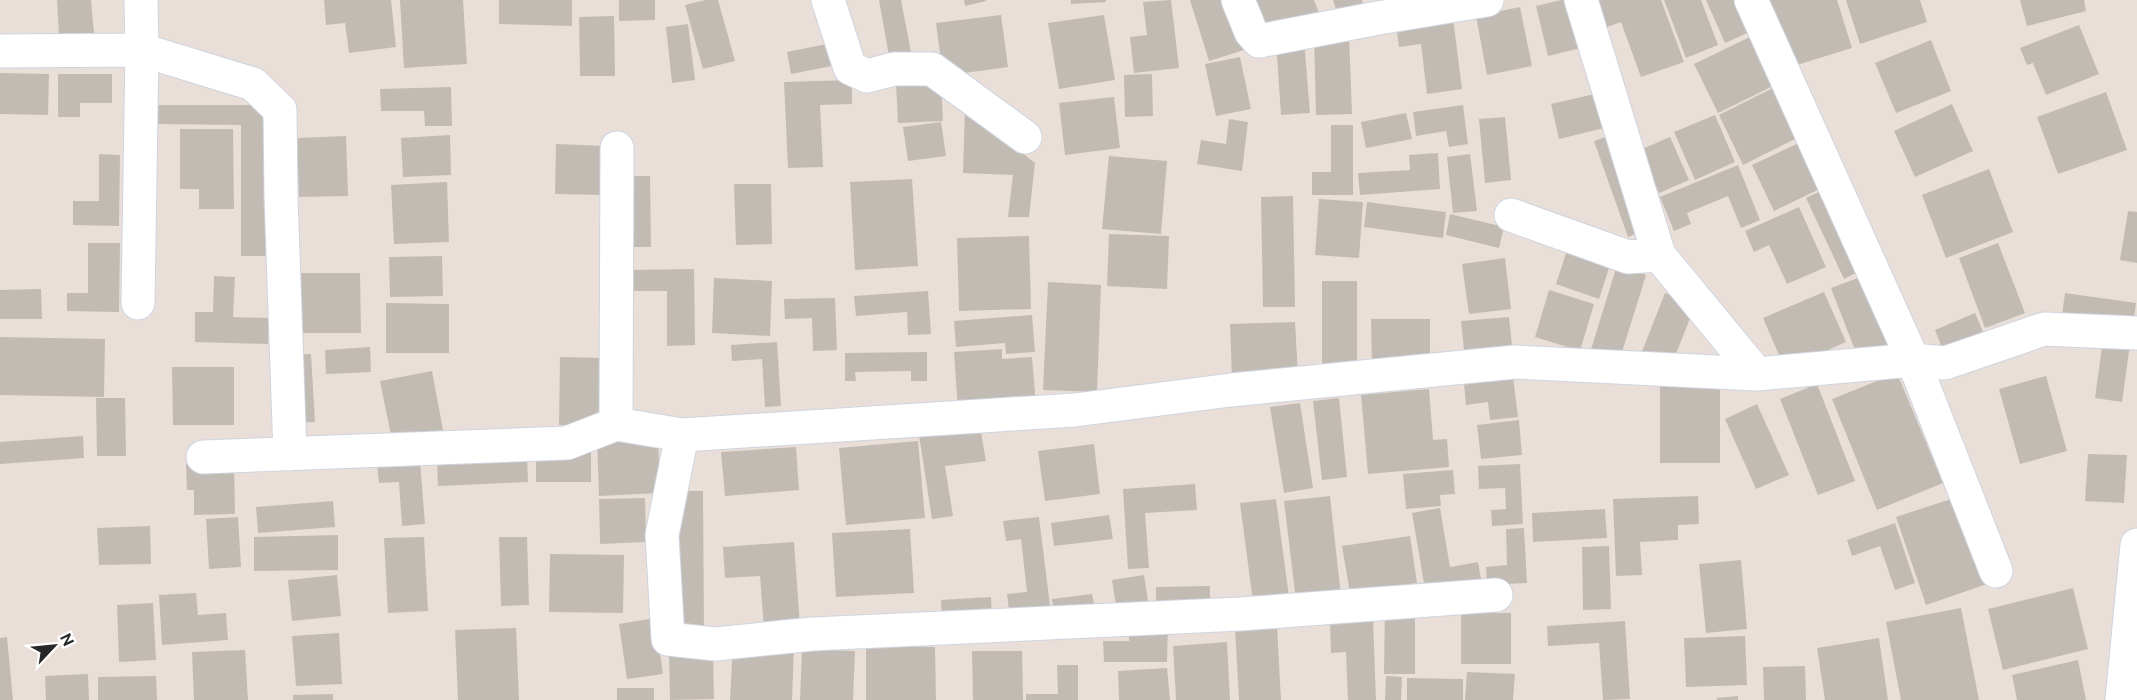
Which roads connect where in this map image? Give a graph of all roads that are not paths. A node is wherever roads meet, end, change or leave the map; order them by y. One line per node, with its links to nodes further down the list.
1 (141, 0): 7 (street)
2 (828, 0): 9 (street)
3 (1238, 0): 4 (street)
4 (1487, 0)
5 (1581, 0): 12 (street)
6 (1751, 0): 15 (street)
7 (142, 50): 8 (street); 13 (street); 19 (street)
8 (0, 51)
9 (1025, 137)
10 (617, 148): 17 (street)
11 (1511, 215): 12 (street)
12 (1659, 255): 16 (street)
13 (138, 303)
14 (2137, 333): 15 (street)
15 (1913, 360): 16 (street); 22 (street)
16 (1757, 374): 18 (street)
17 (616, 424): 18 (street); 19 (street)
18 (682, 435): 23 (street)
19 (290, 454): 20 (street)
20 (203, 457)
21 (2137, 545): 24 (street)
22 (1996, 571)
23 (1496, 594)
24 (2122, 700)

